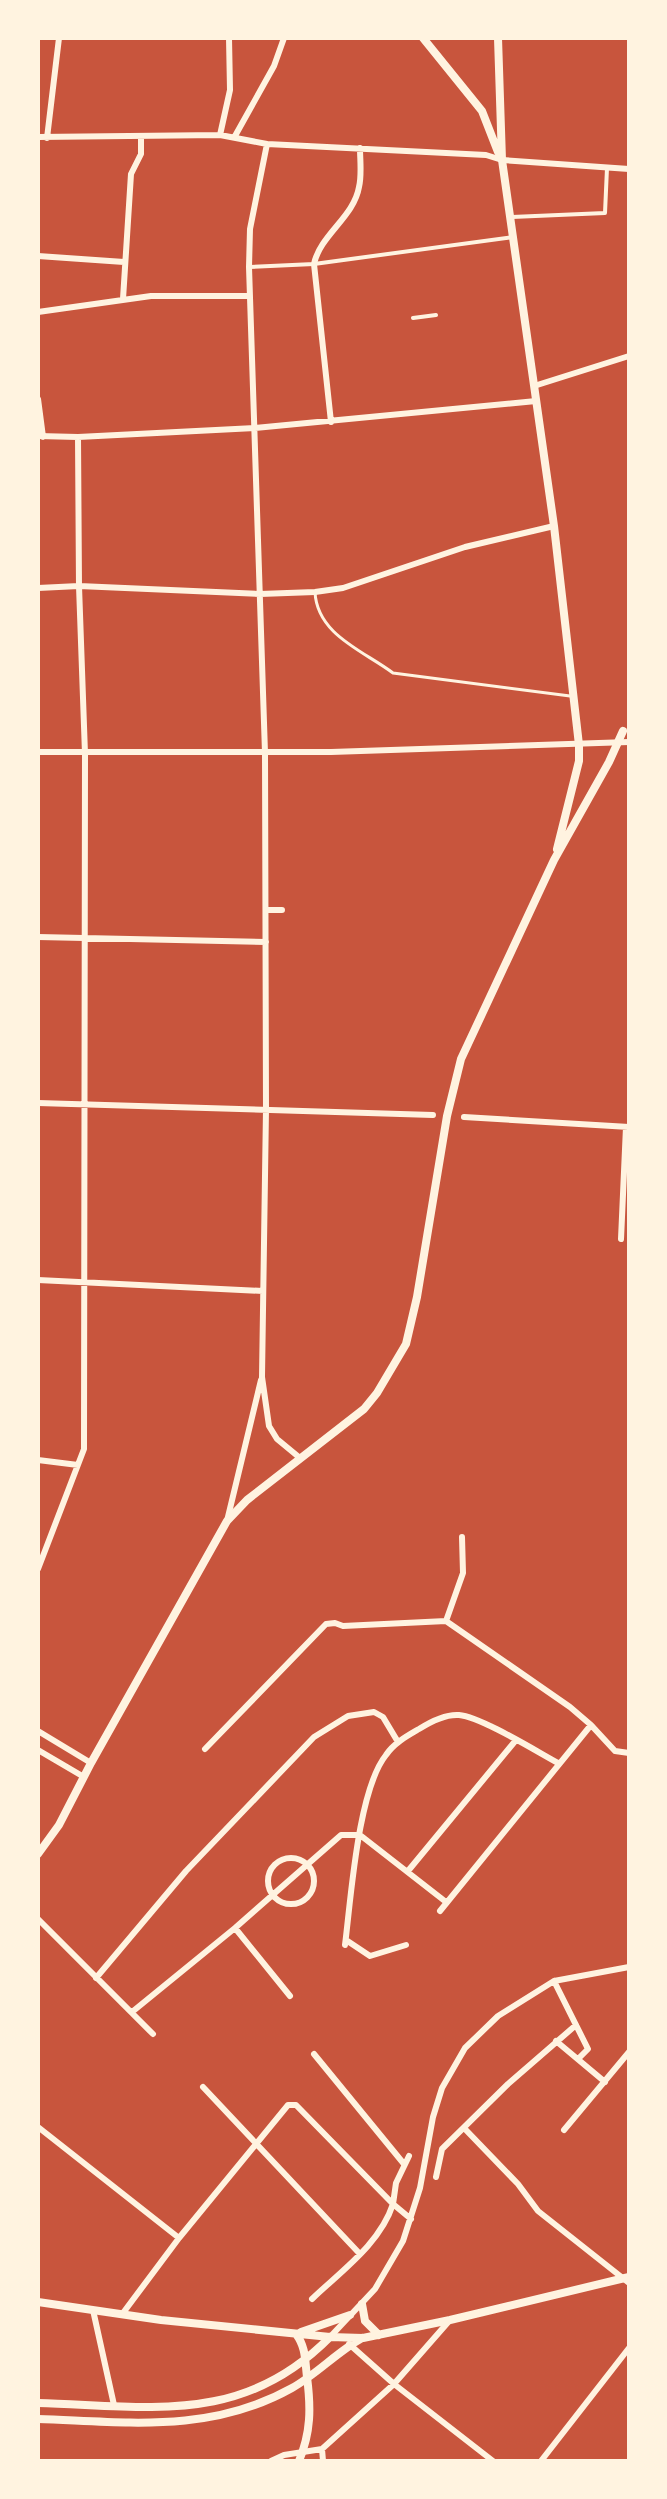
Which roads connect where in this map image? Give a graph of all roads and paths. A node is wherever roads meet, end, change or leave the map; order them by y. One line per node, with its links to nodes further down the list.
1 (59, 38): 10 (street)
2 (229, 38): 6 (street)
3 (284, 38): 8 (street)
4 (423, 38): 13 (main road)
5 (498, 38): 13 (main road)
6 (220, 135): 7 (street); 8 (street)
7 (141, 136): 10 (street); 19 (street)
8 (235, 136): 11 (street)
9 (38, 137): 10 (street)
10 (47, 138)
11 (267, 144): 12 (street); 21 (street)
12 (360, 148): 13 (street); 20 (street)
13 (502, 160): 14 (street); 16 (main road)
14 (607, 168): 15 (street); 16 (street)
15 (629, 169)
16 (510, 217): 17 (main road)
17 (513, 237): 20 (street); 28 (main road)
18 (38, 256): 19 (street)
19 (124, 262): 23 (street)
20 (314, 264): 21 (street); 31 (street)
21 (249, 267): 22 (street)
22 (250, 296): 23 (street); 32 (street)
23 (123, 299): 24 (street)
24 (38, 312)
25 (436, 315): 26 (street)
26 (413, 318)
27 (629, 356): 28 (street)
28 (534, 386): 30 (main road)
29 (38, 399): 33 (street)
30 (536, 401): 31 (street); 35 (main road)
31 (331, 422): 32 (street)
32 (255, 428): 34 (street); 39 (street)
33 (40, 436): 34 (street)
34 (78, 437): 36 (street)
35 (554, 526): 38 (street); 40 (main road)
36 (79, 586): 37 (street); 39 (street); 47 (street)
37 (38, 588)
38 (315, 592): 39 (street); 40 (lane)
39 (260, 594): 46 (street)
40 (574, 696): 44 (main road)
41 (623, 731): 42 (main road)
42 (618, 742): 43 (street); 44 (street); 48 (main road)
43 (629, 742)
44 (579, 745): 46 (street); 48 (main road)
45 (38, 752): 47 (street)
46 (265, 753): 47 (street); 49 (street)
47 (85, 754): 52 (street)
48 (554, 860): 65 (main road)
49 (266, 910): 50 (street); 53 (street)
50 (282, 910)
51 (38, 937): 52 (street)
52 (84, 939): 53 (street); 55 (street)
53 (266, 942): 56 (street)
54 (38, 1103): 55 (street)
55 (83, 1103): 56 (street); 62 (street)
56 (266, 1109): 57 (street); 63 (street)
57 (433, 1115)
58 (464, 1117): 59 (street)
59 (627, 1127): 60 (street)
60 (621, 1239)
61 (38, 1280): 62 (street)
62 (86, 1280): 63 (street); 67 (street)
63 (263, 1291): 64 (street)
64 (262, 1377): 65 (street); 68 (street)
65 (300, 1458): 68 (main road)
66 (38, 1460): 67 (street)
67 (78, 1465): 70 (street)
68 (227, 1521): 79 (main road)
69 (462, 1537): 71 (street)
70 (38, 1569)
71 (446, 1621): 72 (street); 76 (street)
72 (591, 1725): 78 (street); 80 (street)
73 (38, 1731): 79 (street)
74 (516, 1740): 75 (street); 80 (street); 85 (street)
75 (398, 1742): 82 (street); 93 (street)
76 (205, 1749)
77 (38, 1750): 81 (street)
78 (629, 1753)
79 (91, 1763): 81 (main road)
80 (558, 1763): 87 (street)
81 (84, 1777): 83 (main road)
82 (360, 1835): 84 (street); 85 (street); 91 (street)
83 (38, 1854)
84 (309, 1865): 86 (street); 86 (street); 86 (street)
85 (408, 1871): 87 (street)
86 (273, 1894): 90 (street)
87 (446, 1902): 88 (street)
88 (440, 1911)
89 (38, 1919): 93 (street)
90 (235, 1928): 95 (street); 96 (street)
91 (406, 1945)
92 (629, 1967): 94 (street)
93 (96, 1978): 96 (street)
94 (554, 1981): 97 (street); 113 (street)
95 (290, 1996)
96 (132, 2012): 98 (street)
97 (576, 2025): 99 (street); 102 (street)
98 (153, 2034)
99 (556, 2041): 102 (street); 106 (street)
100 (629, 2052): 103 (street)
101 (314, 2054): 110 (street)
102 (578, 2059): 103 (street)
103 (605, 2082): 107 (street)
104 (203, 2087): 108 (street)
105 (38, 2127): 114 (street)
106 (464, 2128): 111 (street); 116 (street)
107 (564, 2130)
108 (257, 2145): 112 (street); 114 (street); 115 (street)
109 (409, 2156): 110 (street)
110 (404, 2164): 112 (street)
111 (436, 2177)
112 (393, 2204): 113 (street); 115 (street)
113 (411, 2219): 119 (street)
114 (179, 2238): 121 (street)
115 (359, 2253): 117 (street)
116 (627, 2279): 123 (main road)
117 (312, 2299)
118 (38, 2302): 120 (main road)
119 (362, 2304): 122 (street); 125 (main road)
120 (93, 2310): 121 (main road); 133 (street)
121 (123, 2313): 124 (main road)
122 (350, 2315): 124 (main road); 126 (street)
123 (450, 2320): 125 (main road); 131 (street)
124 (296, 2334): 126 (main road); 129 (main road)
125 (379, 2335): 127 (main road)
126 (330, 2337): 127 (main road); 129 (main road)
127 (347, 2342): 130 (main road); 131 (street)
128 (629, 2348): 142 (street)
129 (306, 2361): 130 (main road); 134 (main road)
130 (307, 2378): 136 (main road); 138 (main road)
131 (394, 2384): 137 (street); 141 (street)
132 (38, 2403): 133 (main road)
133 (114, 2405): 134 (main road)
134 (165, 2407): 136 (main road)
135 (38, 2419): 136 (main road)
136 (164, 2423)
137 (322, 2449): 138 (street); 140 (street)
138 (301, 2457): 139 (street)
139 (271, 2461)
140 (323, 2461)
141 (493, 2461)
142 (541, 2461)

